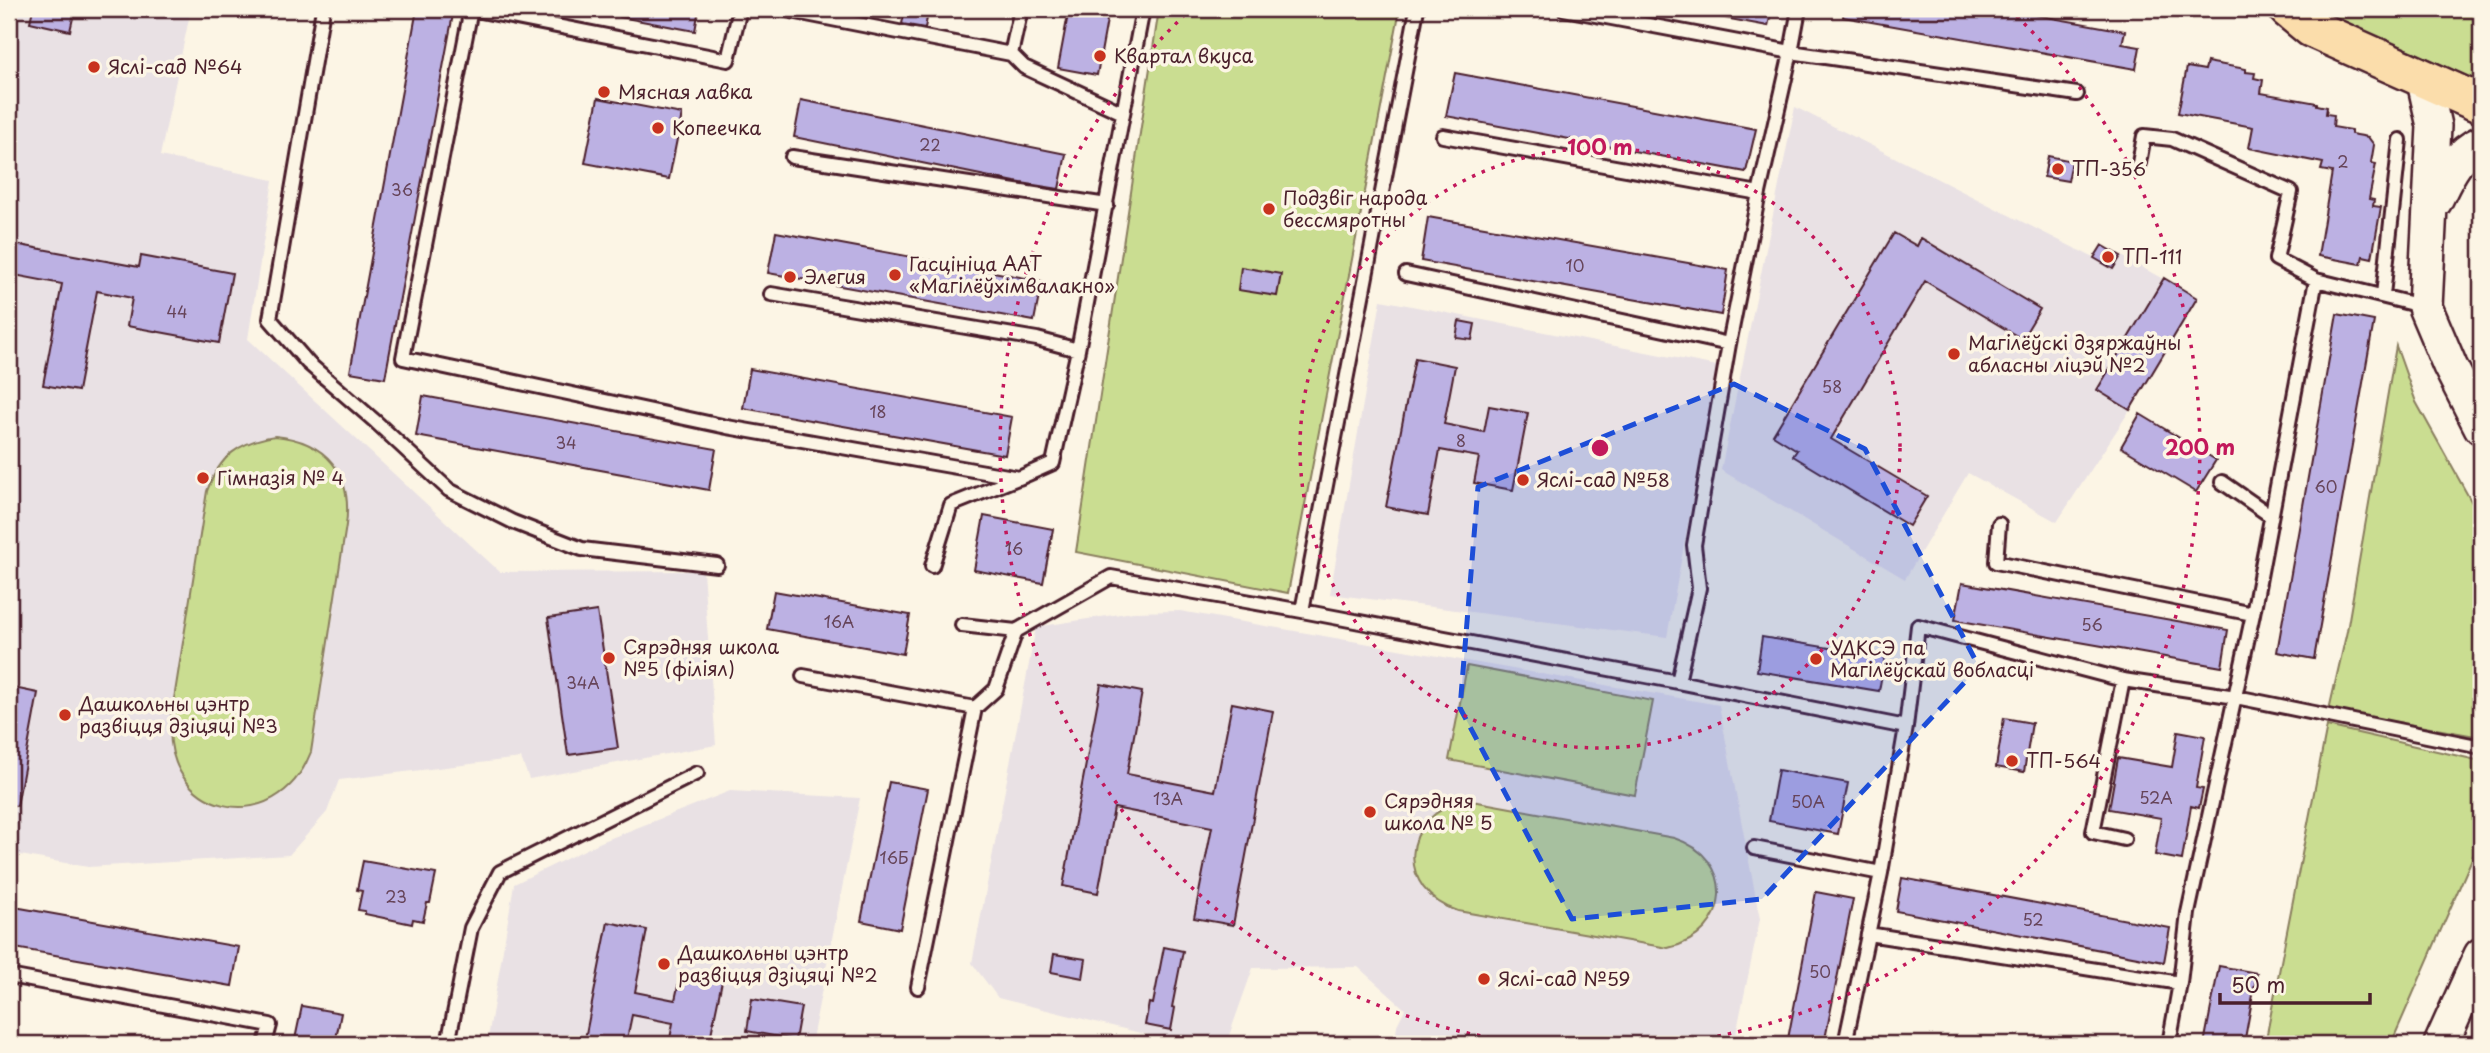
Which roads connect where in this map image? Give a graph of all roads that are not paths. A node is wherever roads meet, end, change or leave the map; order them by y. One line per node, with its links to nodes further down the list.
1 (323, 9): 37 (lane)
2 (740, 9): 33 (lane)
3 (781, 9): 12 (lane)
4 (1021, 9): 12 (lane)
5 (1143, 9): 16 (lane)
6 (1417, 9): 39 (lane)
7 (1564, 9): 11 (lane)
8 (1799, 9): 11 (lane)
9 (2266, 9): 10 (main road)
10 (2299, 18): 13 (main road)
11 (1791, 52): 14 (lane); 22 (lane)
12 (1011, 54): 16 (lane)
13 (2423, 77): 15 (main road); 24 (main road)
14 (2077, 94)
15 (2481, 104)
16 (1123, 113): 23 (lane)
17 (1443, 136): 22 (lane)
18 (2400, 140): 28 (lane)
19 (2481, 143): 24 (main road)
20 (792, 158): 23 (lane)
21 (2139, 163): 26 (lane)
22 (1759, 193): 30 (lane)
23 (1107, 205): 31 (lane)
24 (2429, 212): 29 (main road)
25 (1406, 274): 30 (lane)
26 (2316, 280): 28 (lane); 35 (lane)
27 (771, 295): 31 (lane)
28 (2383, 295): 29 (lane)
29 (2425, 307): 32 (main road)
30 (1729, 344): 45 (lane)
31 (1078, 350): 33 (lane)
32 (2477, 409)
33 (1019, 478): 38 (lane)
34 (2222, 482): 35 (lane)
35 (2271, 516): 40 (lane)
36 (1999, 524): 40 (lane)
37 (717, 565)
38 (932, 566)
39 (1302, 611): 42 (lane); 45 (lane)
40 (2253, 614): 46 (lane)
41 (962, 625): 42 (lane)
42 (1016, 631): 47 (lane)
43 (803, 676): 47 (lane)
44 (2123, 680): 46 (lane); 48 (lane); 51 (lane)
45 (1678, 682): 48 (lane)
46 (2236, 696): 49 (lane); 57 (lane)
47 (975, 708): 58 (lane)
48 (1906, 727): 53 (lane)
49 (2481, 747)
50 (697, 773): 60 (lane)
51 (2124, 839)
52 (1754, 848): 53 (lane)
53 (1881, 873): 54 (lane)
54 (1868, 934): 57 (lane); 61 (lane)
55 (2481, 955): 63 (main road)
56 (9, 976): 59 (lane)
57 (2180, 983): 62 (lane)
58 (918, 987)
59 (265, 1044)
60 (448, 1044)
61 (1845, 1044)
62 (2169, 1044)
63 (2441, 1044)

